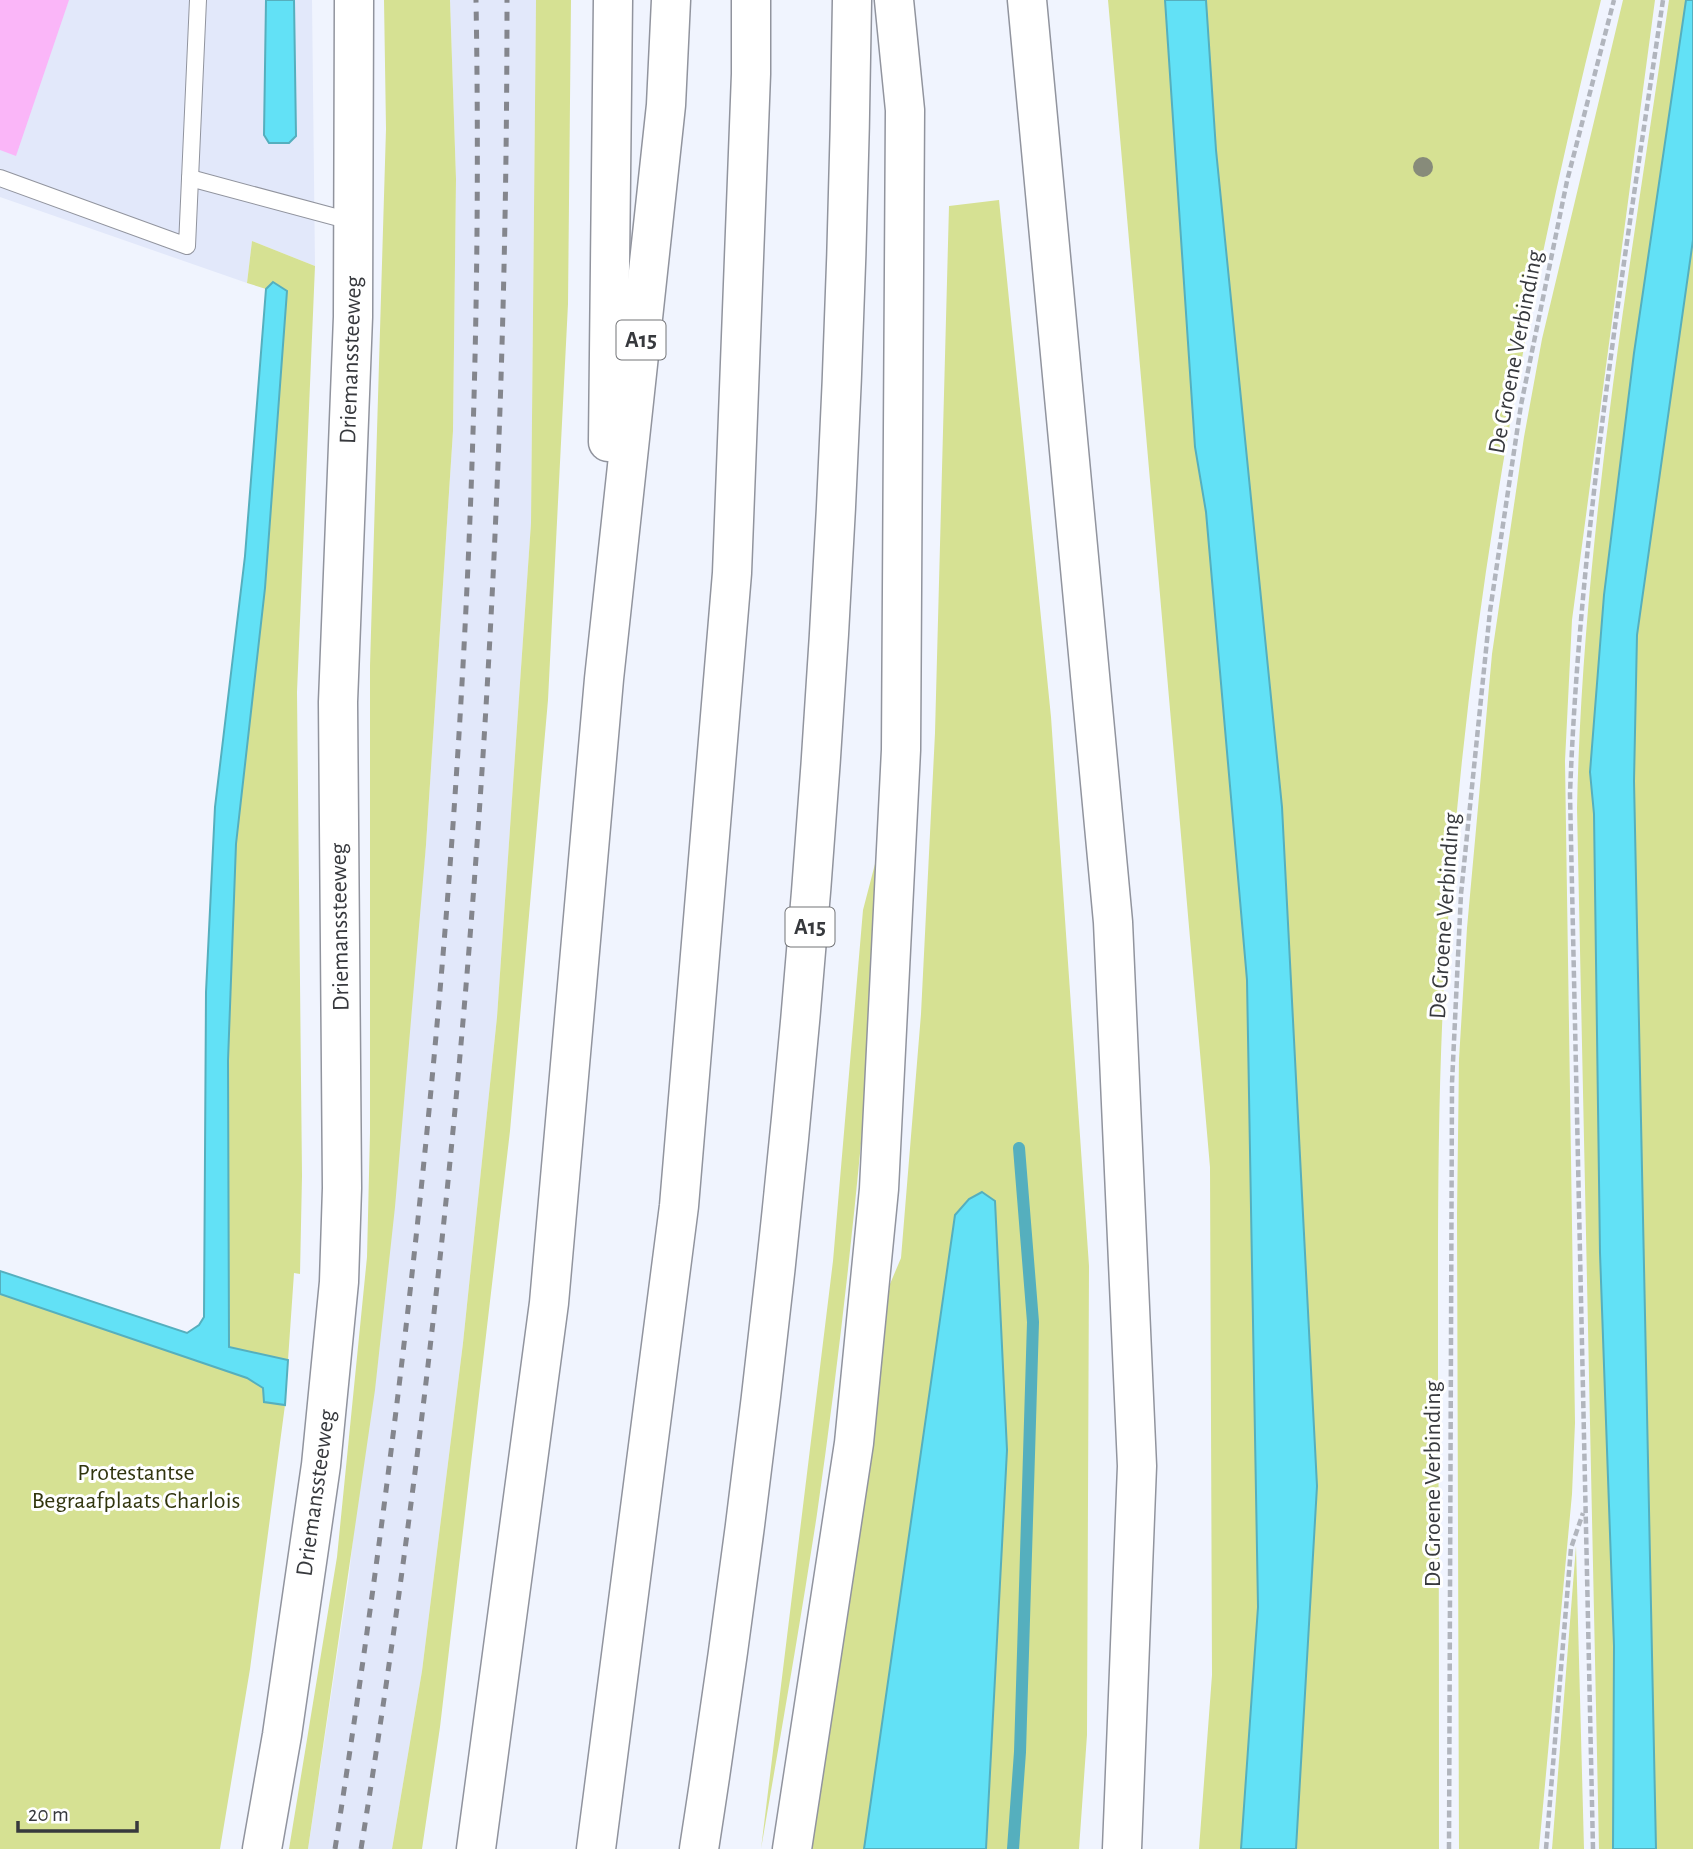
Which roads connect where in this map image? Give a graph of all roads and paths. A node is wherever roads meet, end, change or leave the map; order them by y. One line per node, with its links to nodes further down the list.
1 (198, 0): 12 (lane)
2 (354, 0): 13 (main road, Driemanssteeweg)
3 (613, 0): 14 (main road, A15)
4 (671, 0): 14 (main road, A15)
5 (751, 0): 18 (main road)
6 (852, 0): 19 (main road, A15)
7 (894, 0): 20 (main road)
8 (1027, 0): 21 (main road)
9 (1614, 0): 22 (path, De Groene Verbinding)
10 (1663, 0): 15 (path)
11 (0, 178): 12 (lane)
12 (190, 178): 13 (lane)
13 (355, 222): 16 (main road, Driemanssteeweg)
14 (604, 679): 17 (main road, A15)
15 (1584, 1510): 23 (path); 24 (path)
16 (262, 1849)
17 (476, 1849)
18 (596, 1849)
19 (699, 1849)
20 (792, 1849)
21 (1122, 1849)
22 (1449, 1849)
23 (1546, 1849)
24 (1593, 1849)

